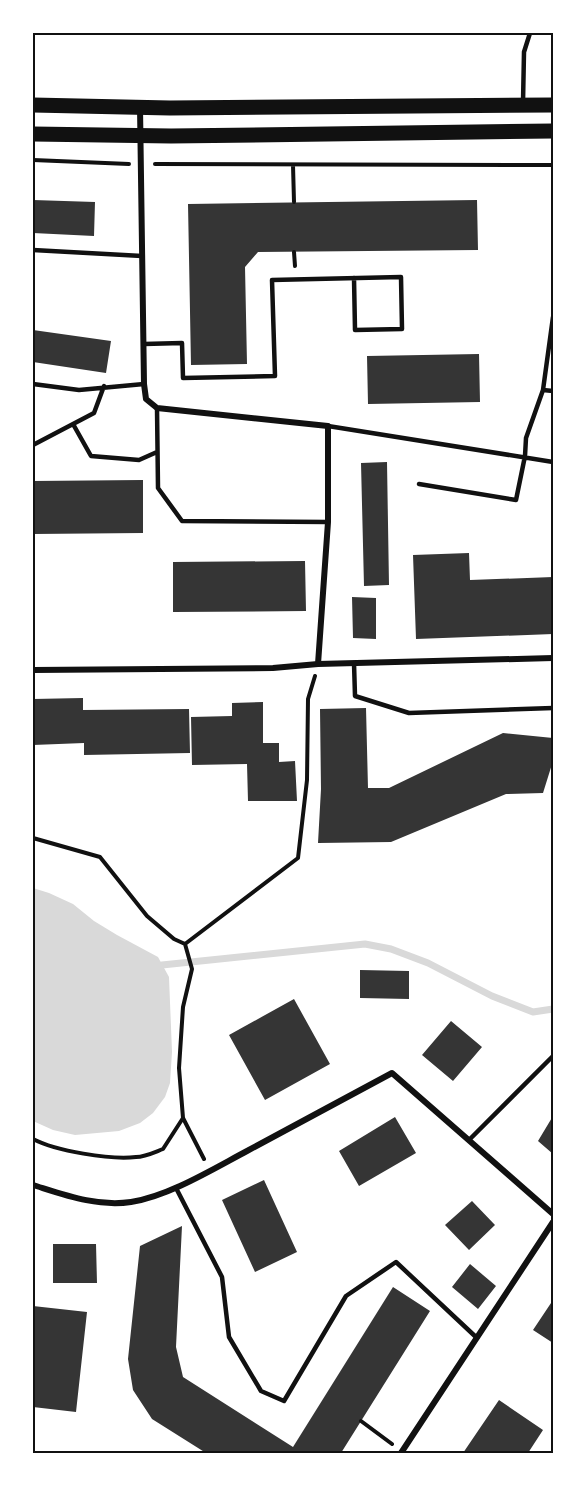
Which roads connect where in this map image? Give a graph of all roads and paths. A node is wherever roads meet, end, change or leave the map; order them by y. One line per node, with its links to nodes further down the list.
1 (530, 33): 4 (lane)
2 (33, 105): 5 (main road)
3 (553, 105): 4 (main road)
4 (523, 106): 5 (main road)
5 (140, 107): 8 (street)
6 (553, 131): 8 (main road)
7 (33, 134): 8 (main road)
8 (140, 136): 10 (street)
9 (33, 160): 10 (path)
10 (140, 164): 11 (path); 15 (street)
11 (293, 165): 12 (path); 13 (path)
12 (553, 165)
13 (294, 202)
14 (33, 250): 15 (lane)
15 (142, 256): 18 (street)
16 (354, 279): 16 (lane); 18 (lane)
17 (553, 317): 22 (lane)
18 (144, 344): 20 (street)
19 (33, 384): 21 (lane)
20 (144, 384): 21 (lane); 24 (street)
21 (104, 386): 25 (lane)
22 (543, 390): 23 (lane); 29 (lane)
23 (553, 391)
24 (157, 408): 26 (street); 28 (lane)
25 (73, 424): 27 (lane); 28 (lane)
26 (328, 426): 29 (lane); 32 (street)
27 (33, 446)
28 (157, 452): 32 (lane)
29 (525, 456): 30 (lane); 31 (lane)
30 (553, 462)
31 (419, 484)
32 (328, 522): 35 (street)
33 (553, 658): 34 (street)
34 (354, 663): 35 (street); 37 (lane)
35 (318, 664): 36 (street); 39 (path)
36 (33, 670)
37 (553, 708)
38 (33, 838): 39 (path)
39 (185, 944): 41 (path)
40 (553, 1056): 43 (lane)
41 (183, 1118): 42 (path); 44 (path)
42 (33, 1139)
43 (469, 1140): 44 (street); 47 (street)
44 (210, 1171): 46 (street)
45 (33, 1185): 46 (street)
46 (176, 1188): 49 (lane)
47 (553, 1214)
48 (553, 1222): 49 (street)
49 (477, 1338): 51 (street)
50 (361, 1421): 51 (path)
51 (402, 1452)

